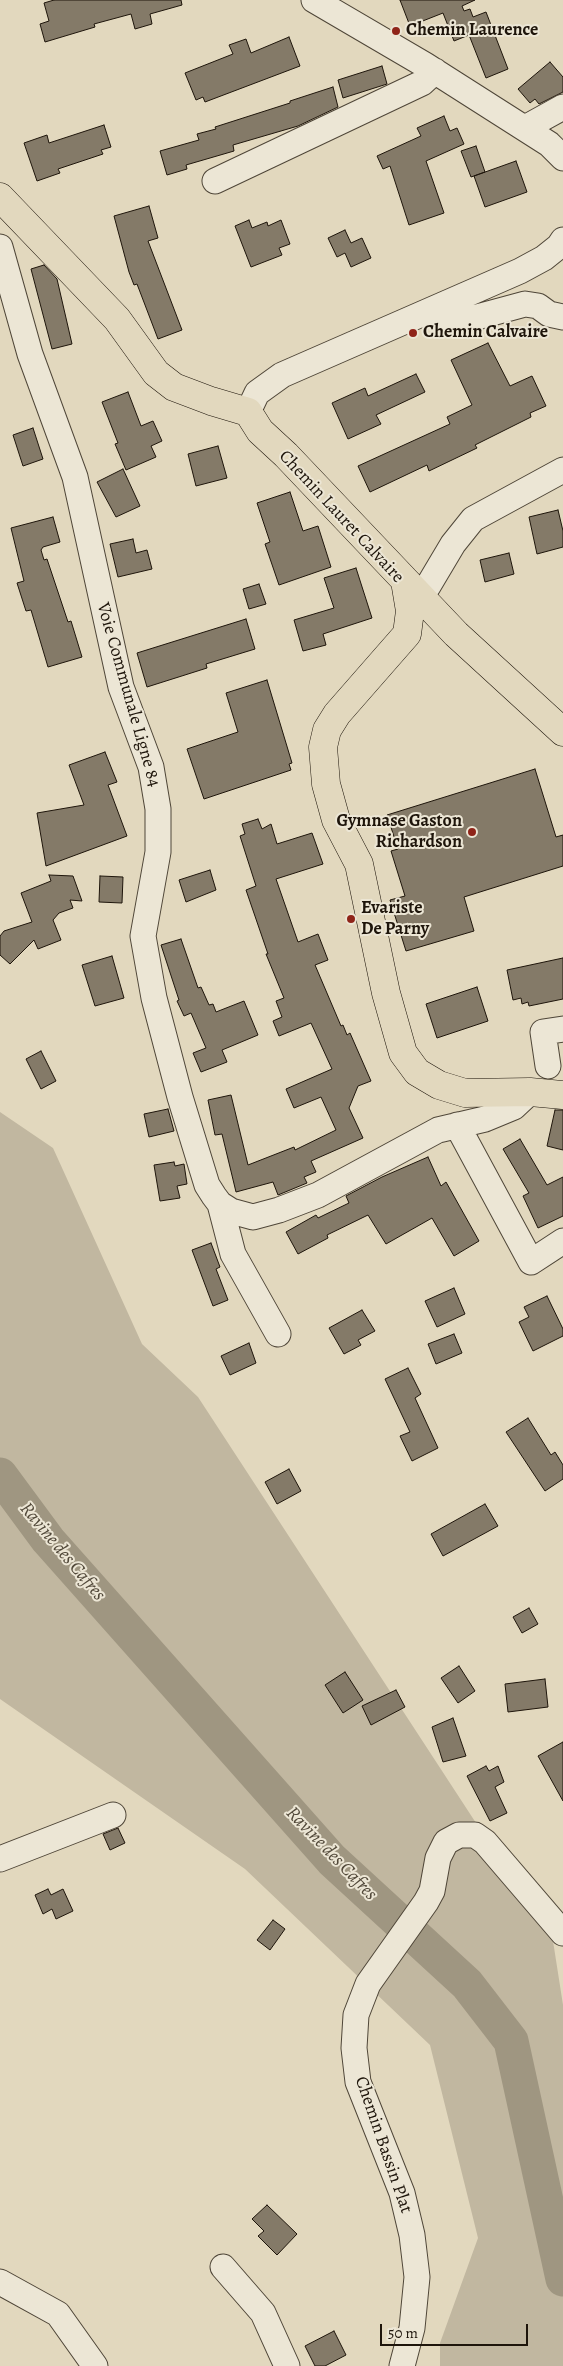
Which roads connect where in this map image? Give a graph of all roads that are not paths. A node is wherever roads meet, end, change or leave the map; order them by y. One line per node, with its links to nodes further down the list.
1 (314, 0): 2 (street)
2 (435, 71): 4 (street); 6 (street)
3 (563, 107): 4 (street)
4 (525, 128): 5 (street)
5 (563, 158)
6 (215, 180)
7 (2, 206): 12 (main road)
8 (563, 240): 10 (street)
9 (0, 248): 23 (street, Voie Communale Ligne 84)
10 (434, 309): 11 (street); 12 (street)
11 (563, 317)
12 (248, 412): 14 (main road, Chemin Lauret Calvaire)
13 (563, 470): 14 (street)
14 (412, 588): 15 (main road, Chemin Lauret Calvaire); 16 (main road)
15 (407, 634): 16 (main road); 20 (main road)
16 (456, 634): 17 (main road)
17 (563, 732)
18 (563, 1029): 19 (street)
19 (548, 1066)
20 (530, 1092): 21 (main road); 22 (street)
21 (563, 1095)
22 (457, 1126): 23 (street); 24 (street)
23 (220, 1204): 25 (street, Voie Communale Ligne 84)
24 (563, 1241)
25 (278, 1334)
26 (113, 1815): 27 (street)
27 (0, 1859)
28 (563, 1933): 33 (street, Chemin Bassin Plat)
29 (223, 2267): 32 (street)
30 (0, 2282): 31 (street)
31 (95, 2366)
32 (287, 2366)
33 (402, 2366)

